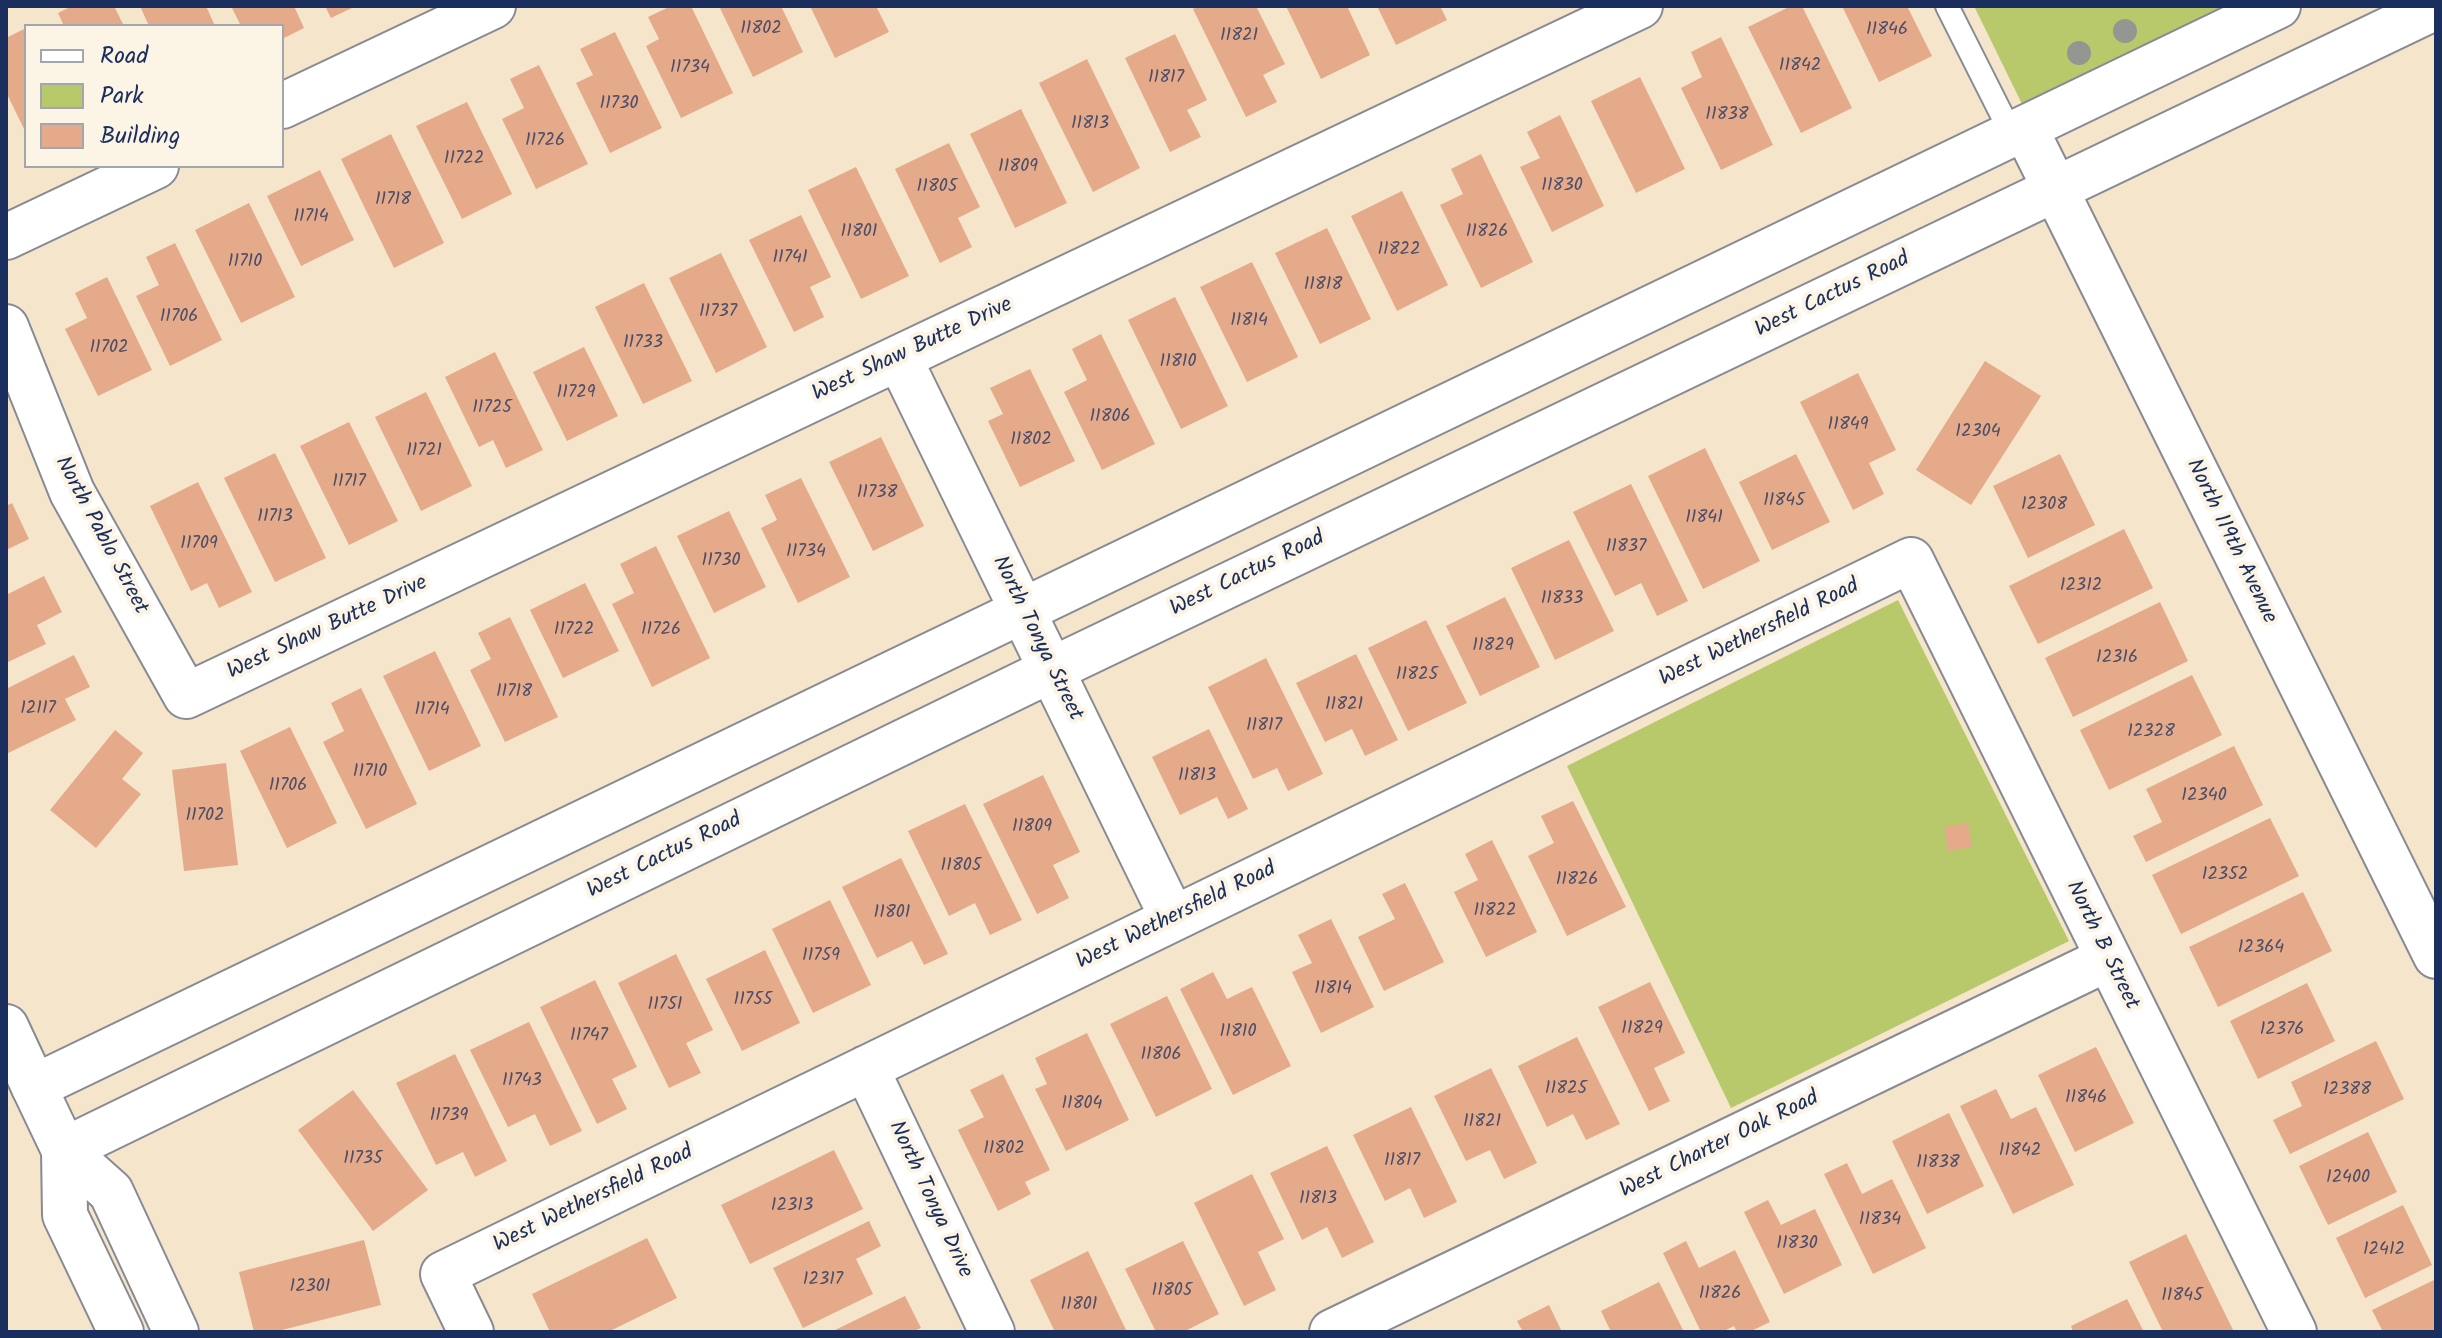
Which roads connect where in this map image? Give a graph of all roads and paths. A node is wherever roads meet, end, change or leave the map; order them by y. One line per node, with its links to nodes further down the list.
1 (493, 6): 6 (street)
2 (1640, 6): 12 (street, West Shaw Butte Drive)
3 (1947, 6): 7 (lane)
4 (2278, 6): 7 (street)
5 (2436, 7): 9 (street, West Cactus Road)
6 (284, 105)
7 (2018, 132): 9 (street, North 119th Avenue); 14 (street)
8 (152, 168): 10 (street)
9 (2055, 189): 15 (street, West Cactus Road); 18 (street, North 119th Avenue)
10 (6, 237)
11 (6, 327): 16 (street, North Pablo Street)
12 (899, 358): 14 (street, North Tonya Street); 16 (street, West Shaw Butte Drive)
13 (1911, 560): 17 (street, West Wethersfield Road); 19 (street, North B Street)
14 (1022, 610): 15 (street, North Tonya Street); 22 (street)
15 (1051, 670): 17 (street, North Tonya Street); 23 (street, West Cactus Road)
16 (186, 696)
17 (1173, 919): 21 (street, West Wethersfield Road)
18 (2436, 956)
19 (2107, 959): 28 (street, West Charter Oak Road); 29 (street, North B Street)
20 (6, 1027): 22 (street)
21 (866, 1068): 26 (street, West Wethersfield Road); 27 (street, North Tonya Drive)
22 (34, 1087): 23 (street)
23 (64, 1150): 24 (street); 25 (street)
24 (121, 1332)
25 (176, 1332)
26 (471, 1332)
27 (992, 1332)
28 (1332, 1332)
29 (2294, 1332)

